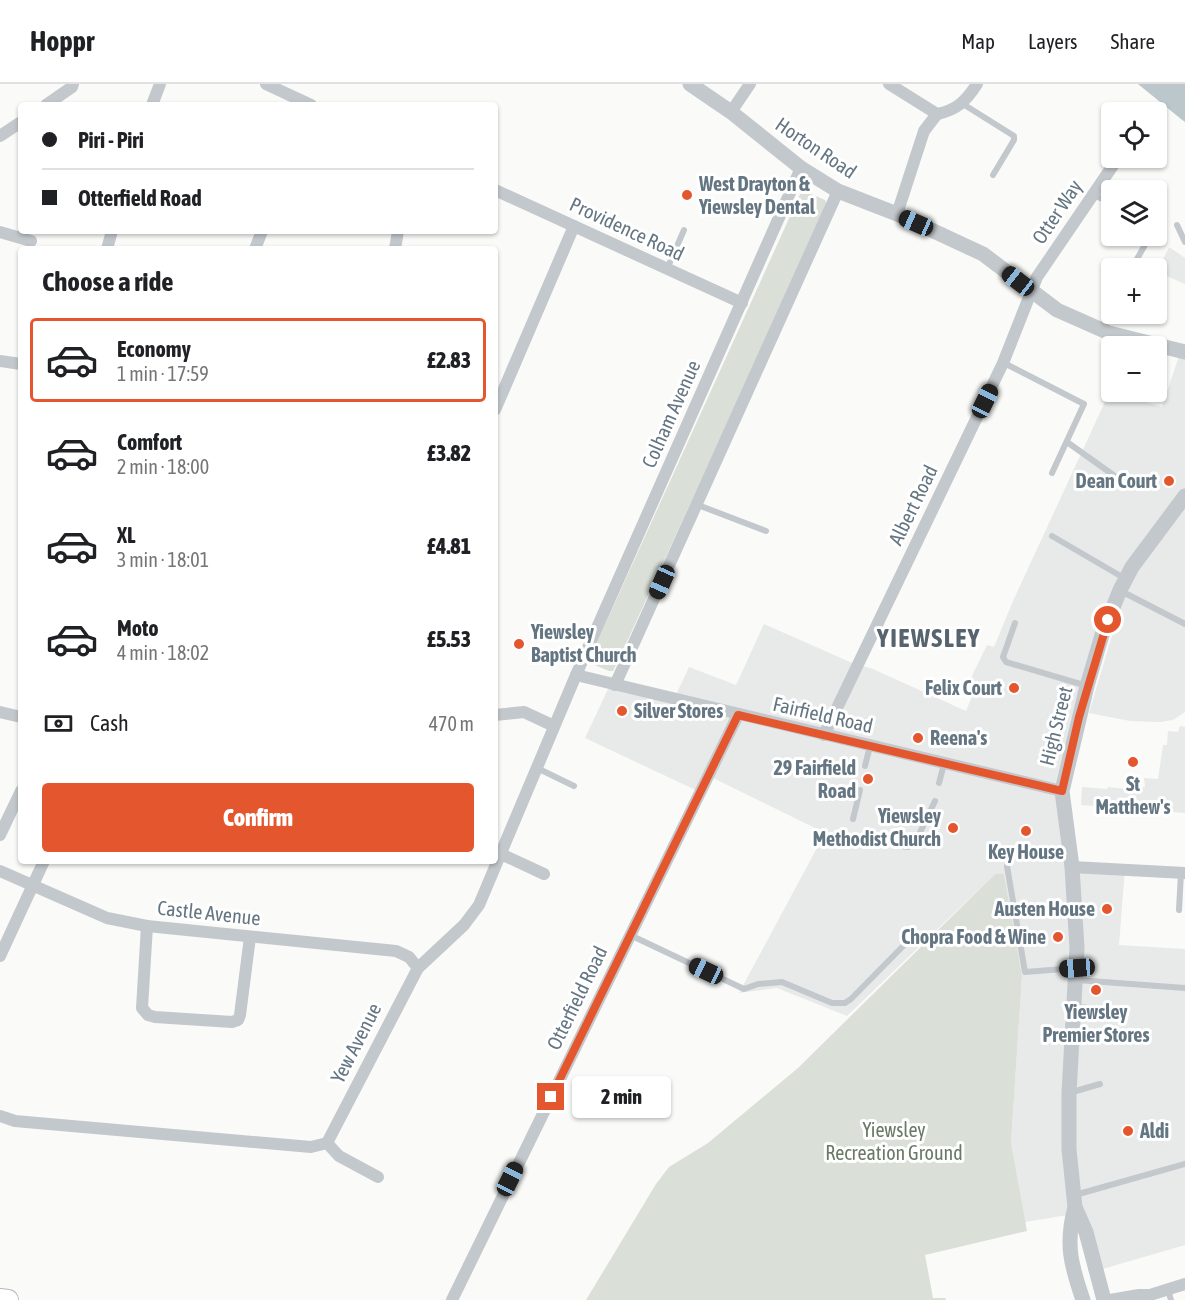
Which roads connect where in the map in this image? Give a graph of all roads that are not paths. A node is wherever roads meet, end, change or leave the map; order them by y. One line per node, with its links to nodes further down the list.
1 (73, 84): 8 (street)
2 (160, 84): 9 (street)
3 (266, 84): 10 (street)
4 (690, 84): 12 (street, Horton Road)
5 (750, 84): 12 (street)
6 (889, 84): 13 (street)
7 (977, 84): 11 (street)
8 (50, 102)
9 (153, 102)
10 (305, 102)
11 (963, 104): 13 (street); 18 (lane)
12 (731, 112): 16 (street, Horton Road)
13 (937, 114): 23 (street)
14 (18, 124): 15 (street)
15 (0, 136)
16 (801, 168): 20 (street, Horton Road); 32 (street, Colham Avenue)
17 (1111, 168): 21 (street, Otter Way)
18 (993, 175)
19 (498, 191): 25 (street, Providence Road)
20 (838, 191): 23 (street, Horton Road); 42 (street)
21 (1092, 195): 22 (lane); 31 (street, Otter Way)
22 (1101, 199)
23 (897, 214): 31 (street, Horton Road)
24 (1177, 225): 29 (lane)
25 (574, 226): 30 (street, Providence Road); 37 (street)
26 (684, 230): 30 (lane)
27 (0, 232): 28 (street)
28 (32, 241)
29 (1185, 242)
30 (666, 270): 32 (street, Providence Road)
31 (1030, 291): 33 (street, Horton Road); 35 (street, Albert Road)
32 (742, 303): 48 (street, Colham Avenue)
33 (1185, 352)
34 (0, 361): 36 (street)
35 (1003, 363): 38 (lane); 56 (street, Albert Road)
36 (18, 364)
37 (498, 403)
38 (1067, 441): 39 (lane); 40 (lane)
39 (1052, 473)
40 (1126, 484)
41 (1185, 496): 45 (street, High Street)
42 (698, 505): 43 (lane); 49 (street)
43 (766, 531)
44 (1052, 536): 45 (lane)
45 (1122, 584): 47 (lane); 50 (street, High Street)
46 (1015, 623): 50 (lane)
47 (1185, 624)
48 (576, 675): 49 (street, Fairfield Road); 55 (street, Yew Avenue)
49 (615, 685): 53 (street, Fairfield Road)
50 (1087, 686): 64 (street, High Street)
51 (0, 712): 54 (street)
52 (498, 715): 55 (street)
53 (738, 715): 56 (street, Fairfield Road); 82 (street, Otterfield Road)
54 (18, 716)
55 (554, 726): 60 (street, Yew Avenue)
56 (824, 735): 57 (street, Fairfield Road)
57 (870, 746): 58 (street, Fairfield Road); 59 (lane)
58 (944, 764): 61 (lane); 64 (street, Fairfield Road)
59 (865, 766)
60 (536, 768): 62 (lane); 70 (street, Yew Avenue)
61 (939, 783)
62 (574, 786)
63 (860, 790): 67 (lane)
64 (1062, 791): 75 (street, High Street)
65 (18, 797): 68 (street)
66 (935, 801): 69 (lane)
67 (853, 819)
68 (0, 835)
69 (901, 846)
70 (501, 854): 71 (street, Yew Avenue); 78 (street)
71 (498, 861)
72 (43, 864): 79 (street)
73 (497, 864): 86 (street, Yew Avenue)
74 (1007, 866): 87 (lane)
75 (1072, 867): 77 (street); 87 (street, High Street)
76 (0, 871): 79 (street, Castle Avenue)
77 (1183, 873): 80 (lane)
78 (544, 874)
79 (33, 886): 81 (street, Castle Avenue); 85 (street)
80 (1179, 910)
81 (147, 926): 83 (street, Castle Avenue); 83 (street)
82 (629, 935): 84 (lane); 103 (street, Otterfield Road)
83 (250, 937): 86 (street, Castle Avenue)
84 (910, 939)
85 (0, 956)
86 (418, 968): 94 (street, Yew Avenue)
87 (1077, 974): 88 (lane); 89 (street, High Street)
88 (1185, 988)
89 (1075, 1006): 90 (lane); 92 (street, High Street)
90 (1121, 1010)
91 (1100, 1084): 92 (lane)
92 (1069, 1093): 97 (street, High Street)
93 (0, 1116): 94 (street)
94 (327, 1143): 96 (street)
95 (1185, 1164): 97 (lane)
96 (378, 1177)
97 (1075, 1201): 104 (street, High Street); 105 (street, High Street)
98 (1185, 1284): 99 (street)
99 (1169, 1295): 100 (street)
100 (1147, 1298): 106 (street)
101 (0, 1299): 102 (main road)
102 (9, 1300)
103 (452, 1300)
104 (1083, 1300)
105 (1104, 1300)
106 (1110, 1300)

